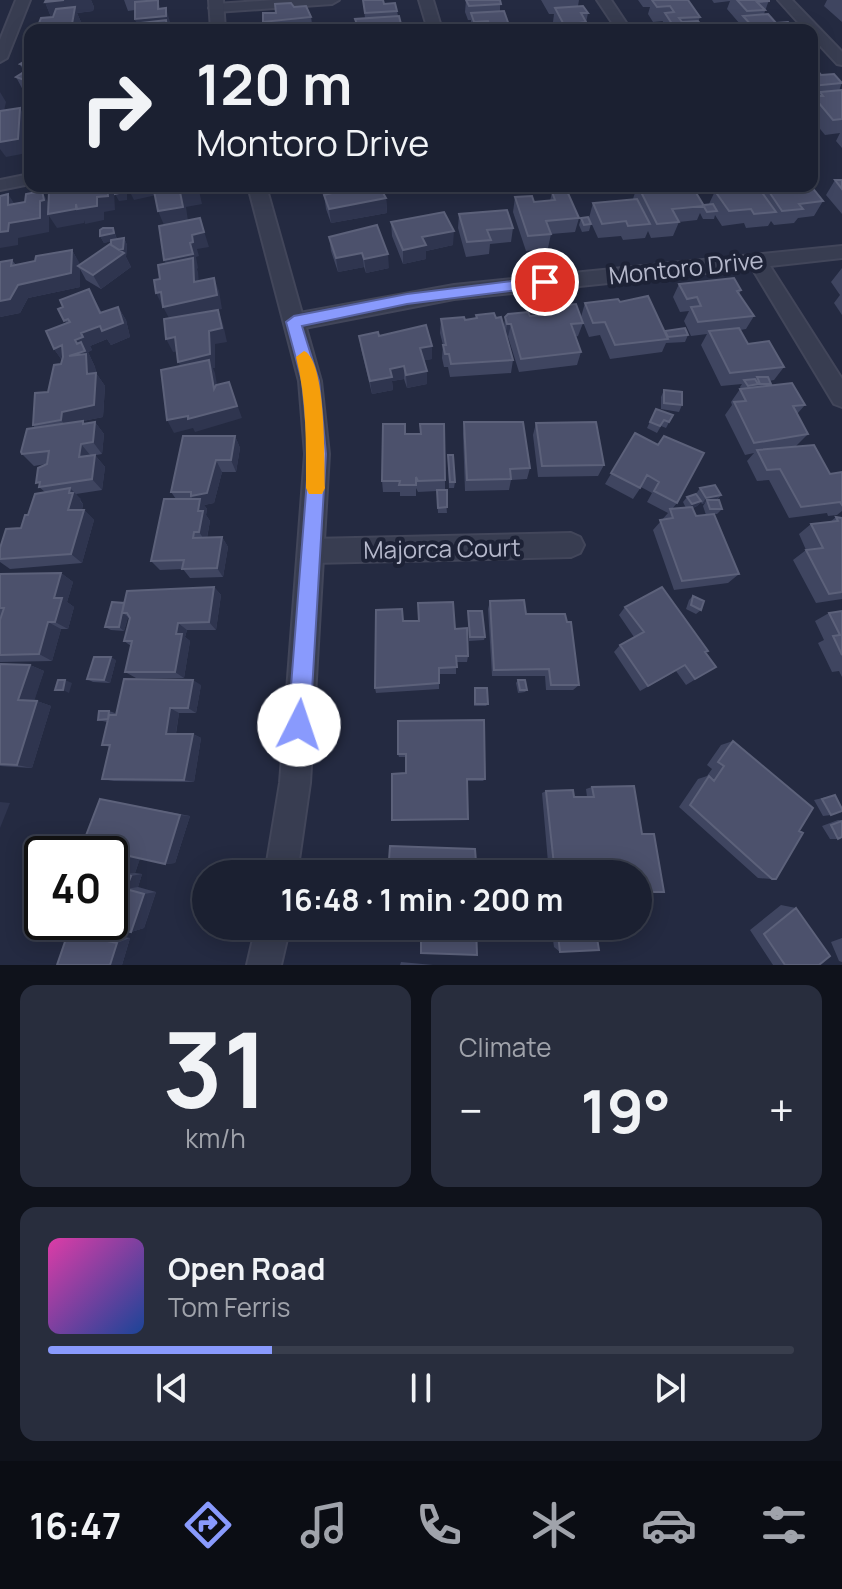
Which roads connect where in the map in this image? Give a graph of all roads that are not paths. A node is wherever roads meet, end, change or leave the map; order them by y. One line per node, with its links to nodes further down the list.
1 (23, 0): 12 (street)
2 (332, 0): 6 (street)
3 (426, 0): 8 (street)
4 (604, 0): 9 (street)
5 (785, 0): 10 (street)
6 (216, 4): 7 (street)
7 (218, 24)
8 (433, 24)
9 (620, 24)
10 (807, 24)
11 (818, 35): 13 (street)
12 (0, 58)
13 (842, 61)
14 (24, 180): 15 (street)
15 (0, 185)
16 (259, 192): 19 (street)
17 (842, 252): 18 (street, Montoro Drive)
18 (757, 260): 19 (street, Montoro Drive); 20 (street)
19 (294, 322): 22 (street)
20 (842, 398)
21 (571, 545): 22 (street, Majorca Court)
22 (312, 551): 23 (street)
23 (283, 860)
24 (270, 940): 25 (street)
25 (264, 965)

